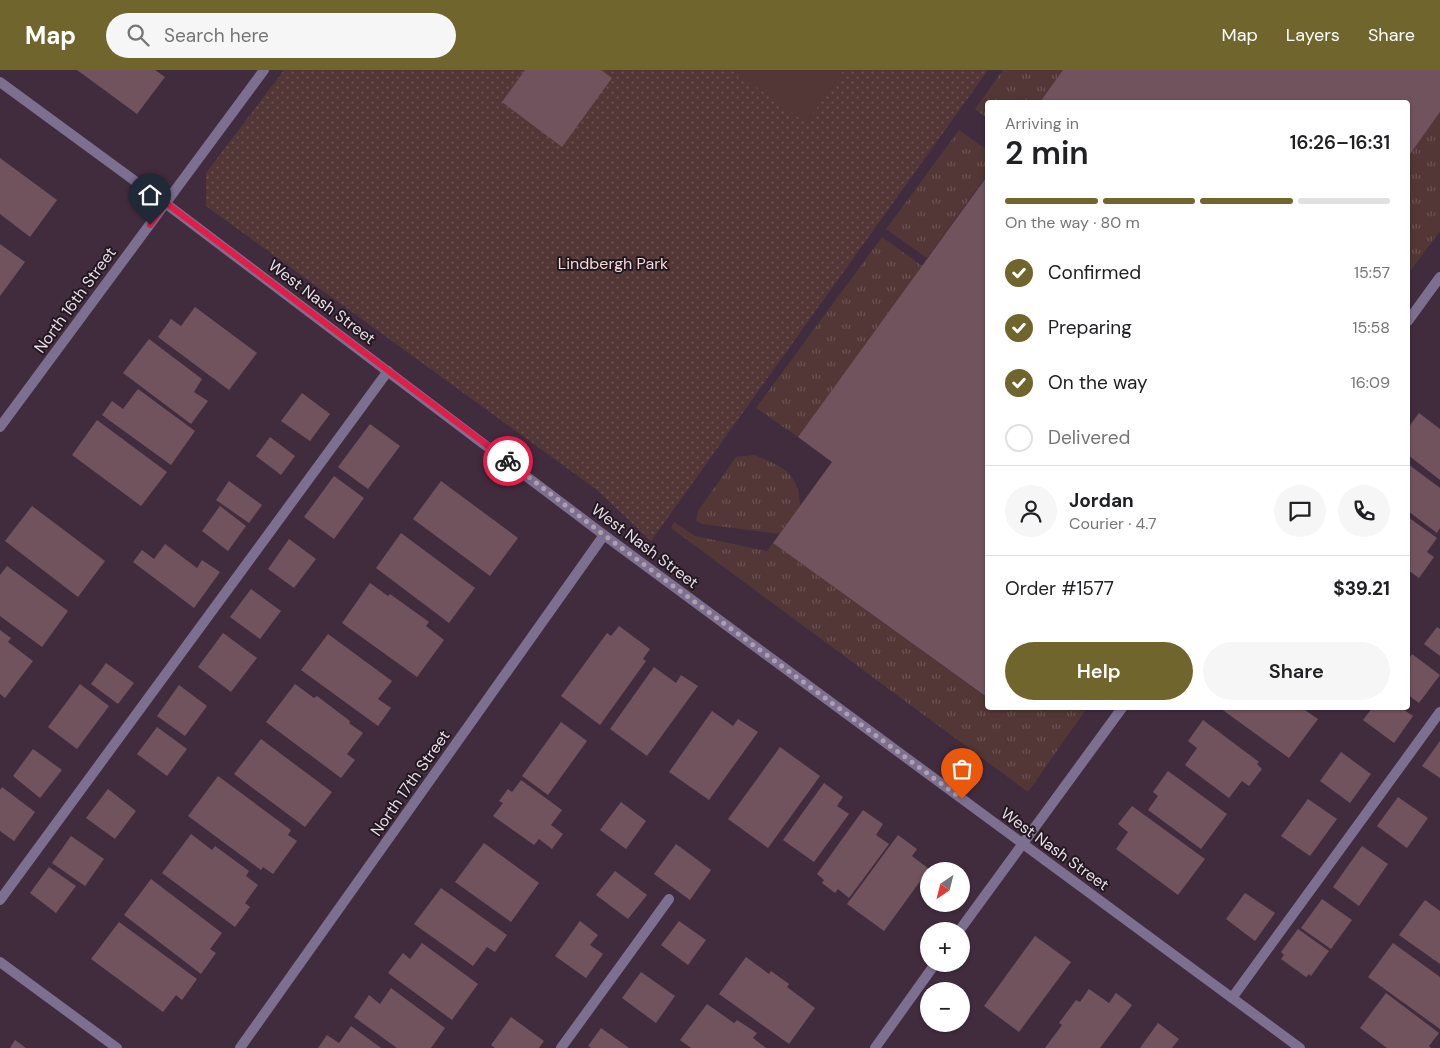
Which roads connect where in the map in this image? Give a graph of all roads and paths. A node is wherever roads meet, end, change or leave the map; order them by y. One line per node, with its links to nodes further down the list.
1 (264, 70): 3 (street, North 16th Street)
2 (0, 82): 3 (street, West Nash Street)
3 (166, 203): 6 (street, West Nash Street); 7 (street, North 16th Street)
4 (1440, 277): 5 (street)
5 (1410, 318)
6 (388, 371): 8 (street, West Nash Street); 13 (street)
7 (0, 427)
8 (604, 535): 11 (street, West Nash Street); 19 (street, North 17th Street)
9 (1121, 710): 11 (street)
10 (1440, 712): 17 (street)
11 (1022, 843): 14 (street); 17 (street, West Nash Street)
12 (669, 899): 20 (street)
13 (0, 900)
14 (965, 922)
15 (0, 962): 18 (street)
16 (929, 972): 21 (street)
17 (1232, 998): 22 (street, West Nash Street)
18 (117, 1048)
19 (240, 1048)
20 (561, 1048)
21 (875, 1048)
22 (1300, 1048)

